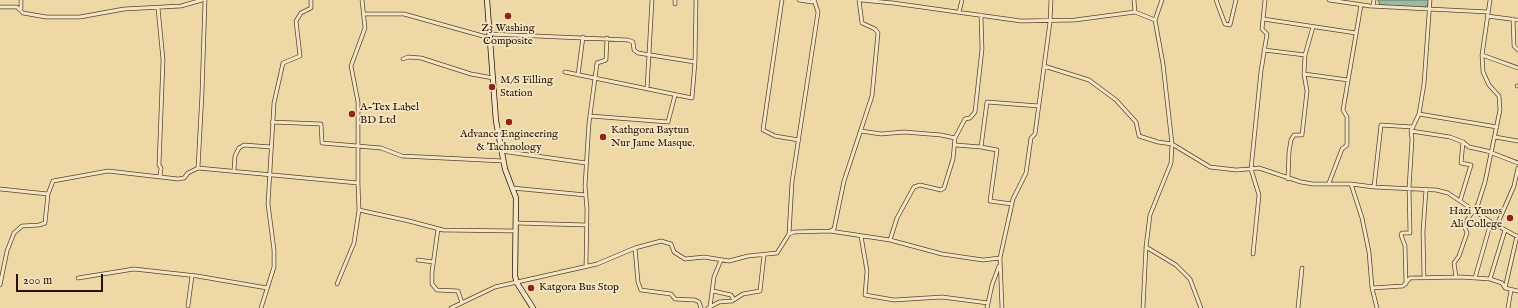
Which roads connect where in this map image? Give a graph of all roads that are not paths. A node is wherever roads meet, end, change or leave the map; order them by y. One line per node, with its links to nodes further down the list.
1 (21, 0): 28 (street)
2 (203, 0): 27 (street); 85 (street)
3 (311, 0): 65 (street)
4 (362, 0): 32 (street)
5 (487, 0): 42 (main road)
6 (652, 0): 47 (street)
7 (696, 0): 51 (street)
8 (782, 0): 72 (street)
9 (799, 0): 10 (street)
10 (814, 0): 72 (street)
11 (860, 0): 30 (street); 68 (street)
12 (962, 0): 30 (street)
13 (1051, 0): 39 (street)
14 (1134, 0): 31 (street)
15 (1162, 0): 37 (street)
16 (1216, 0): 17 (street)
17 (1236, 0)
18 (1264, 0): 35 (street)
19 (1329, 0): 23 (street)
20 (1374, 0): 25 (street)
21 (1430, 0): 29 (street)
22 (1490, 0): 33 (street)
23 (1347, 2): 24 (street)
24 (1361, 5): 25 (street); 41 (street)
25 (1373, 6): 29 (street)
26 (0, 7): 28 (street)
27 (158, 8): 28 (street); 90 (street)
28 (21, 9)
29 (1429, 10): 33 (street); 63 (street)
30 (959, 12): 34 (street)
31 (1135, 12): 37 (street); 39 (street)
32 (364, 14): 42 (street); 76 (street)
33 (1488, 14): 36 (street); 49 (street)
34 (981, 15): 39 (street); 71 (street)
35 (1262, 19): 40 (street); 45 (street)
36 (1513, 19): 38 (street); 46 (street)
37 (1154, 20): 75 (street)
38 (1518, 20)
39 (1050, 22): 52 (street)
40 (1313, 27): 41 (street); 48 (street)
41 (1356, 33): 59 (street)
42 (490, 36): 43 (street); 57 (main road)
43 (583, 37): 44 (street); 56 (street)
44 (607, 38): 47 (street); 58 (street)
45 (1264, 50): 48 (street); 87 (street)
46 (1518, 50)
47 (650, 55): 51 (street); 60 (street)
48 (1305, 55): 55 (street)
49 (1482, 55): 53 (street); 66 (street)
50 (403, 58): 57 (street)
51 (695, 62): 61 (street)
52 (1044, 66): 62 (street); 75 (street)
53 (1518, 68)
54 (565, 72): 56 (street)
55 (1304, 74): 59 (street); 91 (street)
56 (578, 75): 58 (street)
57 (493, 78): 80 (main road)
58 (594, 78): 60 (street); 64 (street)
59 (1348, 80): 93 (street)
60 (647, 89): 61 (street)
61 (674, 95): 64 (street)
62 (1038, 106): 79 (street); 103 (street)
63 (1419, 114): 66 (street); 67 (street)
64 (590, 116): 83 (street)
65 (272, 122): 76 (street); 78 (street)
66 (1497, 126): 70 (street)
67 (1412, 127): 69 (street); 95 (street)
68 (861, 131): 71 (street); 113 (street)
69 (1411, 132): 74 (street); 97 (street)
70 (1496, 137): 73 (street); 81 (street)
71 (955, 138): 77 (street)
72 (799, 140): 114 (street)
73 (1518, 141)
74 (1463, 142): 81 (street); 102 (street)
75 (1172, 144): 87 (street); 118 (street)
76 (358, 145): 82 (street); 92 (street)
77 (956, 145): 79 (street); 117 (street)
78 (271, 147): 88 (street); 89 (street)
79 (981, 147): 103 (street)
80 (501, 151): 82 (main road); 83 (street)
81 (1491, 154): 84 (street); 105 (street)
82 (503, 161): 96 (main road)
83 (586, 163): 101 (street)
84 (1518, 163)
85 (198, 168): 88 (street); 90 (street)
86 (1518, 168): 109 (street)
87 (1250, 169): 91 (street); 120 (street)
88 (234, 170): 89 (street)
89 (269, 174): 92 (street); 139 (street)
90 (160, 176): 100 (street)
91 (1288, 179): 93 (street)
92 (358, 183): 104 (street)
93 (1329, 183): 94 (street)
94 (1350, 184): 95 (street); 140 (street)
95 (1374, 187): 97 (street)
96 (512, 188): 101 (street); 107 (main road)
97 (1409, 188): 99 (street); 137 (street)
98 (0, 189): 100 (street)
99 (1426, 189): 102 (street); 132 (street)
100 (48, 194): 138 (street)
101 (586, 194): 108 (street)
102 (1460, 201): 105 (street)
103 (1012, 204): 122 (street)
104 (359, 210): 110 (street); 136 (street)
105 (1474, 210): 106 (street); 130 (street)
106 (1491, 222): 109 (street); 133 (street)
107 (516, 223): 108 (street); 112 (main road)
108 (587, 225): 126 (street)
109 (1497, 225): 111 (street)
110 (438, 229): 112 (street); 125 (street)
111 (1505, 230): 116 (street); 134 (street)
112 (516, 231): 135 (main road)
113 (830, 231): 114 (street); 115 (street)
114 (789, 234): 121 (street)
115 (861, 236): 117 (street); 146 (street)
116 (1518, 237): 141 (street)
117 (890, 240): 122 (street)
118 (1146, 247): 156 (street); 157 (street)
119 (634, 248): 124 (street); 126 (street); 152 (street)
120 (1253, 254)
121 (764, 255): 124 (street); 145 (street)
122 (1000, 258): 127 (street)
123 (418, 260): 125 (street)
124 (721, 260): 143 (street)
125 (433, 262): 147 (street)
126 (586, 266): 135 (street)
127 (999, 266): 146 (street); 155 (street)
128 (1302, 268): 158 (street)
129 (192, 276): 131 (street); 139 (street); 148 (street)
130 (1456, 277): 132 (street); 133 (street)
131 (78, 278)
132 (1424, 278): 137 (street)
133 (1475, 278): 134 (street)
134 (1490, 279): 141 (street)
135 (517, 283): 147 (street); 151 (main road)
136 (337, 284)
137 (1406, 284): 140 (street)
138 (0, 286)
139 (268, 288): 149 (street)
140 (1372, 288): 159 (street)
141 (1505, 288): 142 (street)
142 (1512, 290): 144 (street); 160 (street)
143 (713, 291): 145 (street); 153 (street)
144 (1518, 291)
145 (734, 300): 153 (street)
146 (988, 303): 154 (street)
147 (460, 305): 150 (street)
148 (188, 306)
149 (261, 308)
150 (451, 308)
151 (533, 308)
152 (701, 308)
153 (709, 308)
154 (987, 308)
155 (1002, 308)
156 (1143, 308)
157 (1201, 308)
158 (1298, 308)
159 (1378, 308)
160 (1508, 308)

